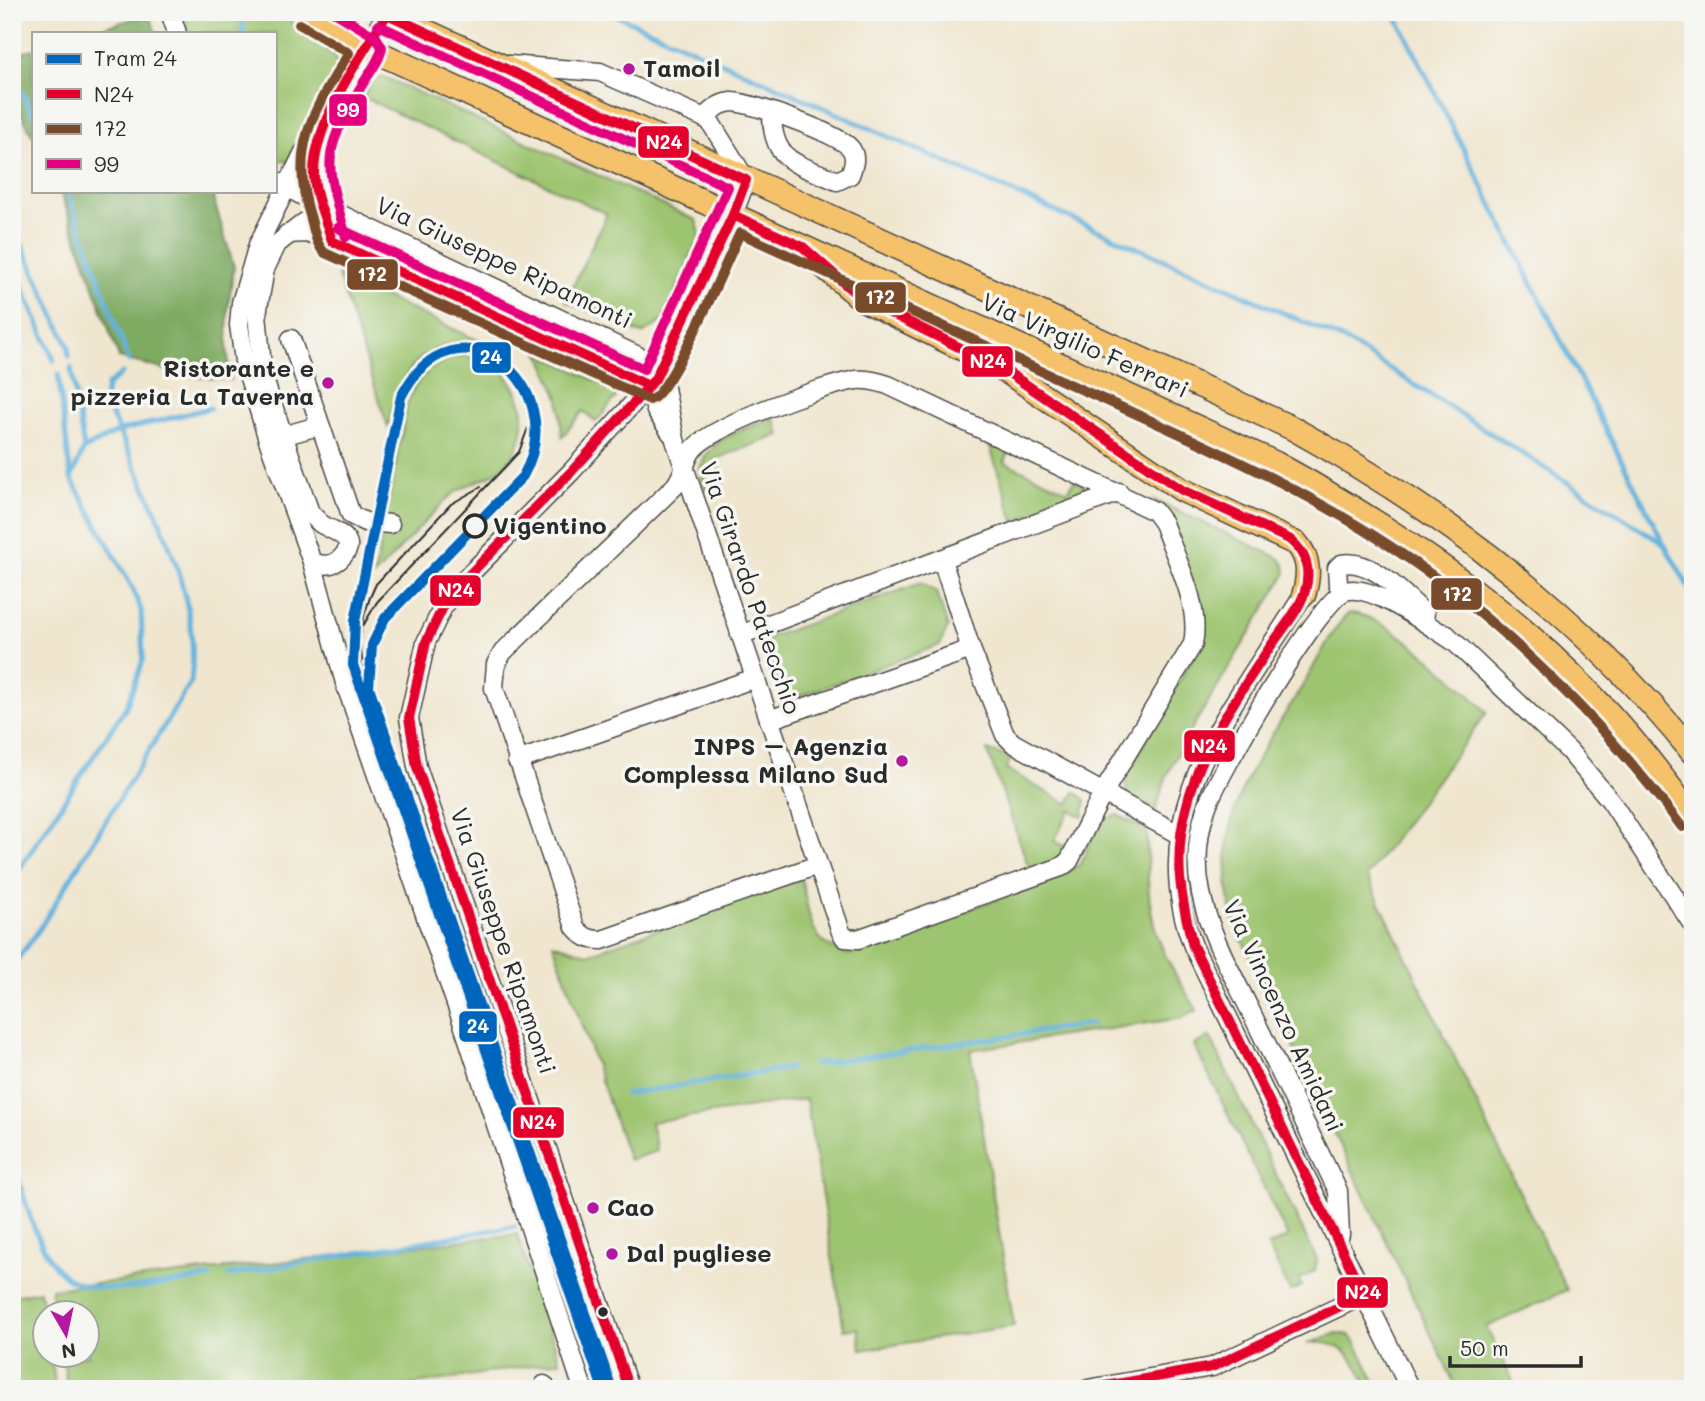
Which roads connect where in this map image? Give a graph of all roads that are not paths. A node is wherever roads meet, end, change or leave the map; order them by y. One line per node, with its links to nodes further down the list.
1 (170, 12): 5 (street)
2 (306, 12): 6 (main road)
3 (386, 13): 4 (main road); 6 (street)
4 (415, 19): 7 (main road, Via Virgilio Ferrari)
5 (177, 32)
6 (368, 48): 10 (street); 14 (main road, Via Virgilio Ferrari)
7 (495, 64): 9 (street); 11 (main road, Via Virgilio Ferrari)
8 (772, 113): 8 (street); 9 (street)
9 (704, 118): 11 (street)
10 (321, 136): 12 (street); 13 (street)
11 (746, 180): 14 (street, Via Giuseppe Ripamonti); 36 (main road, Via Virgilio Ferrari)
12 (282, 183): 13 (street, Via Giuseppe Ripamonti); 22 (street)
13 (324, 207): 15 (street); 16 (street); 19 (street, Via Giuseppe Ripamonti)
14 (733, 215): 17 (main road, Via Virgilio Ferrari); 19 (street, Via Giuseppe Ripamonti)
15 (287, 234): 16 (street); 22 (street)
16 (332, 241): 20 (street)
17 (803, 247): 30 (main road); 39 (main road, Via Virgilio Ferrari)
18 (291, 340): 21 (street)
19 (661, 367): 20 (street, Via Giuseppe Ripamonti); 23 (street, Via Girardo Patecchio)
20 (649, 386): 23 (street, Via Girardo Patecchio); 47 (street, Via Giuseppe Ripamonti)
21 (318, 426): 22 (street); 26 (street)
22 (276, 437): 28 (street); 28 (street)
23 (675, 440): 24 (street, Via Girardo Patecchio)
24 (685, 472): 25 (street); 31 (street, Via Girardo Patecchio); 37 (street)
25 (1119, 492): 27 (street); 38 (street)
26 (390, 524)
27 (942, 560): 31 (street); 33 (street)
28 (312, 562): 46 (street)
29 (1343, 592): 32 (street); 32 (street); 43 (street, Via Vincenzo Amidani)
30 (1304, 594): 40 (street, Via Vincenzo Amidani)
31 (740, 635): 34 (street, Via Girardo Patecchio)
32 (1453, 641): 42 (street)
33 (971, 649): 35 (street); 38 (street)
34 (755, 677): 35 (street, Via Girardo Patecchio); 37 (street)
35 (769, 720): 41 (street, Via Girardo Patecchio)
36 (1693, 753)
37 (517, 761): 41 (street)
38 (1103, 793): 40 (street); 41 (street, Via Girardo Patecchio)
39 (1693, 819)
40 (1178, 834): 43 (street, Via Vincenzo Amidani)
41 (818, 865)
42 (1693, 925)
43 (1341, 1246): 44 (street, Via Vincenzo Amidani)
44 (1364, 1295): 45 (street); 49 (street, Via Vincenzo Amidani)
45 (1147, 1385): 48 (street)
46 (583, 1389)
47 (629, 1389)
48 (1088, 1389)
49 (1410, 1389)

